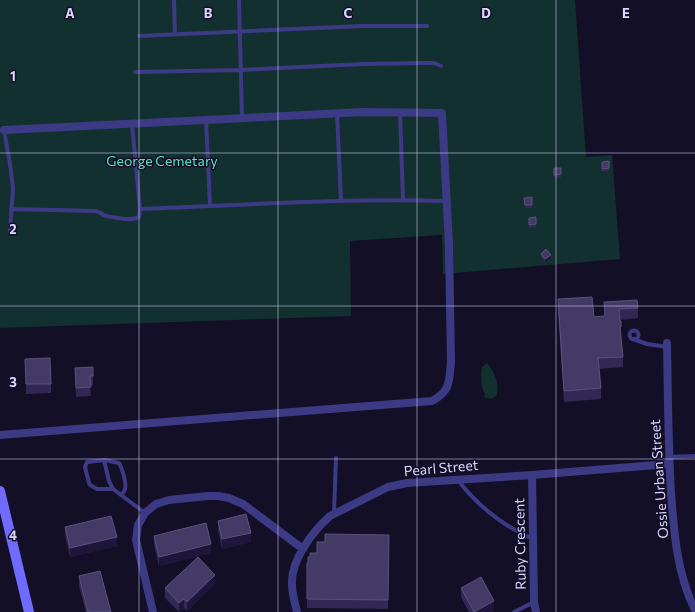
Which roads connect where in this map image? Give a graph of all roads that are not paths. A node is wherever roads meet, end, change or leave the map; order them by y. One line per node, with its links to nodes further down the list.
1 (174, 0): 5 (lane)
2 (239, 0): 4 (lane)
3 (427, 26): 4 (lane)
4 (239, 31): 5 (lane); 8 (lane)
5 (175, 34): 6 (lane)
6 (139, 36)
7 (441, 66): 8 (lane)
8 (241, 70): 9 (lane); 12 (lane)
9 (136, 72)
10 (400, 112): 11 (street); 16 (lane); 18 (street)
11 (337, 113): 12 (street); 17 (lane)
12 (242, 118): 13 (street)
13 (206, 120): 14 (street); 19 (lane)
14 (132, 124): 15 (street); 21 (lane)
15 (4, 130): 20 (lane)
16 (403, 200): 17 (lane); 18 (lane)
17 (341, 201): 19 (lane)
18 (447, 201): 25 (street)
19 (210, 206): 21 (lane)
20 (11, 209): 21 (lane); 22 (lane)
21 (140, 209)
22 (10, 232)
23 (633, 340): 24 (lane)
24 (667, 345): 29 (street, Ossie Urban Street)
25 (0, 435)
26 (695, 456): 29 (lane)
27 (336, 458): 36 (lane)
28 (104, 460): 32 (lane); 32 (lane); 34 (lane)
29 (669, 460): 30 (street, Pearl Street); 40 (street, Ossie Urban Street)
30 (532, 475): 31 (street, Pearl Street); 37 (street, Ruby Crescent)
31 (456, 479): 36 (street, Pearl Street); 37 (lane)
32 (113, 489): 34 (lane)
33 (0, 491): 41 (main road)
34 (121, 495): 35 (lane)
35 (145, 512): 38 (street); 42 (street)
36 (334, 514): 38 (street, Pearl Street)
37 (533, 539): 39 (street, Ruby Crescent)
38 (303, 549): 43 (street, Pearl Street)
39 (534, 602): 44 (lane); 45 (street, Ruby Crescent)
40 (695, 610)
41 (29, 612)
42 (152, 612)
43 (296, 612)
44 (514, 612)
45 (536, 612)

